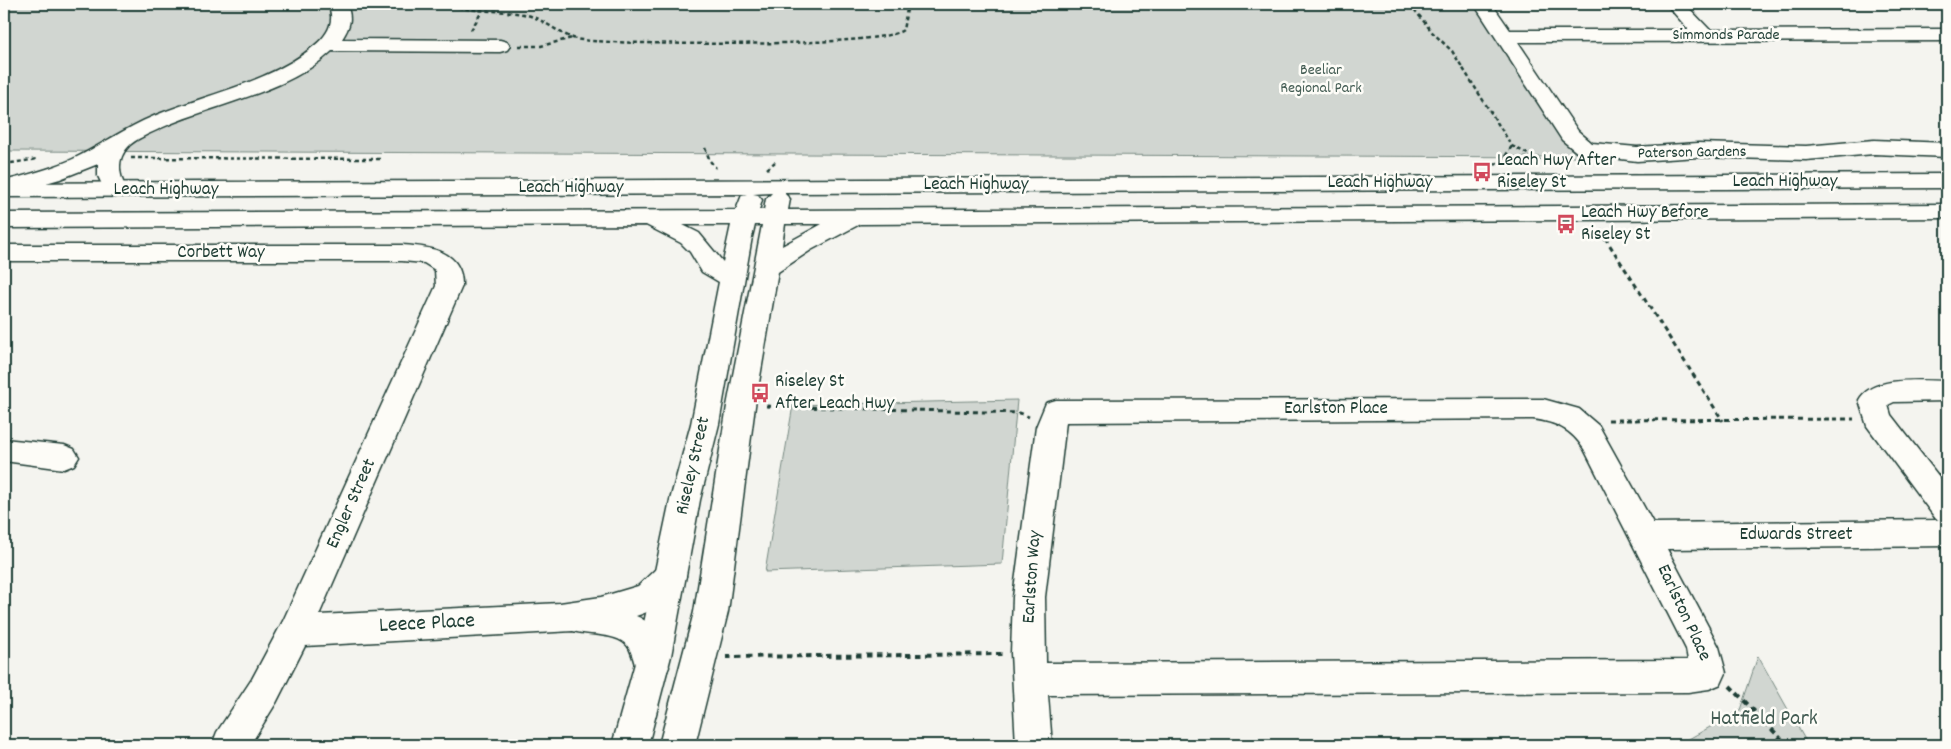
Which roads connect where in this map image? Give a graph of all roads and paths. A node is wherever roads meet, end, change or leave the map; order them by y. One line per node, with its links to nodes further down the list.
1 (337, 4): 11 (main road)
2 (445, 4): 10 (path)
3 (908, 4): 10 (path)
4 (1410, 4): 13 (path)
5 (1483, 4): 9 (main road, Paterson Gardens)
6 (1675, 4): 7 (main road)
7 (1704, 35): 8 (main road, Simmonds Parade); 9 (main road, Simmonds Parade)
8 (1947, 35)
9 (1505, 36): 16 (main road, Paterson Gardens)
10 (572, 38): 12 (path)
11 (326, 45): 12 (main road); 15 (main road)
12 (500, 46)
13 (1512, 146): 18 (path); 19 (path)
14 (704, 148): 20 (path)
15 (115, 150): 17 (path); 26 (main road); 27 (main road)
16 (1947, 150)
17 (381, 159)
18 (1549, 164)
19 (1492, 166)
20 (721, 171)
21 (1947, 181): 23 (main road, Leach Highway)
22 (1650, 182): 23 (main road, Leach Highway); 25 (main road, Leach Highway); 30 (main road)
23 (1776, 182): 28 (main road)
24 (753, 186): 25 (main road, Leach Highway); 27 (main road, Leach Highway); 32 (main road, Riseley Street)
25 (780, 186): 33 (main road, Riseley Street)
26 (4, 189): 27 (main road, Leach Highway)
27 (115, 190)
28 (1947, 200)
29 (1947, 211): 30 (main road, Leach Highway)
30 (1673, 212): 31 (main road, Leach Highway)
31 (857, 216): 33 (main road, Leach Highway); 39 (main road)
32 (746, 217): 33 (main road, Leach Highway); 34 (main road, Leach Highway); 40 (main road, Riseley Street)
33 (774, 217): 39 (main road, Riseley Street)
34 (650, 218): 35 (main road, Leach Highway); 40 (main road)
35 (4, 221)
36 (1596, 223): 46 (path)
37 (4, 253): 38 (main road, Corbett Way)
38 (438, 258): 54 (main road, Engler Street)
39 (764, 269): 61 (main road, Riseley Street)
40 (732, 279): 52 (main road, Riseley Street)
41 (1947, 392): 43 (main road)
42 (766, 406): 44 (path)
43 (1877, 418): 46 (path); 49 (main road)
44 (1053, 419): 45 (main road, Earlston Place); 57 (main road, Earlston Way)
45 (1577, 420): 46 (path); 51 (main road, Earlston Place)
46 (1723, 421)
47 (4, 450): 48 (main road)
48 (64, 457)
49 (1947, 510)
50 (1947, 533): 51 (main road, Edwards Street)
51 (1645, 536): 56 (main road, Earlston Place)
52 (670, 576): 53 (main road, Leece Place); 58 (main road, Riseley Street)
53 (560, 618): 54 (main road, Leece Place); 58 (main road, Leece Place)
54 (295, 630): 59 (main road, Engler Street)
55 (719, 657): 57 (path)
56 (1707, 662): 57 (main road, Earlston Place); 63 (path)
57 (1029, 666): 62 (main road, Earlston Way)
58 (652, 667): 60 (main road, Riseley Street)
59 (230, 745)
60 (630, 745)
61 (677, 745)
62 (1034, 745)
63 (1787, 745)

